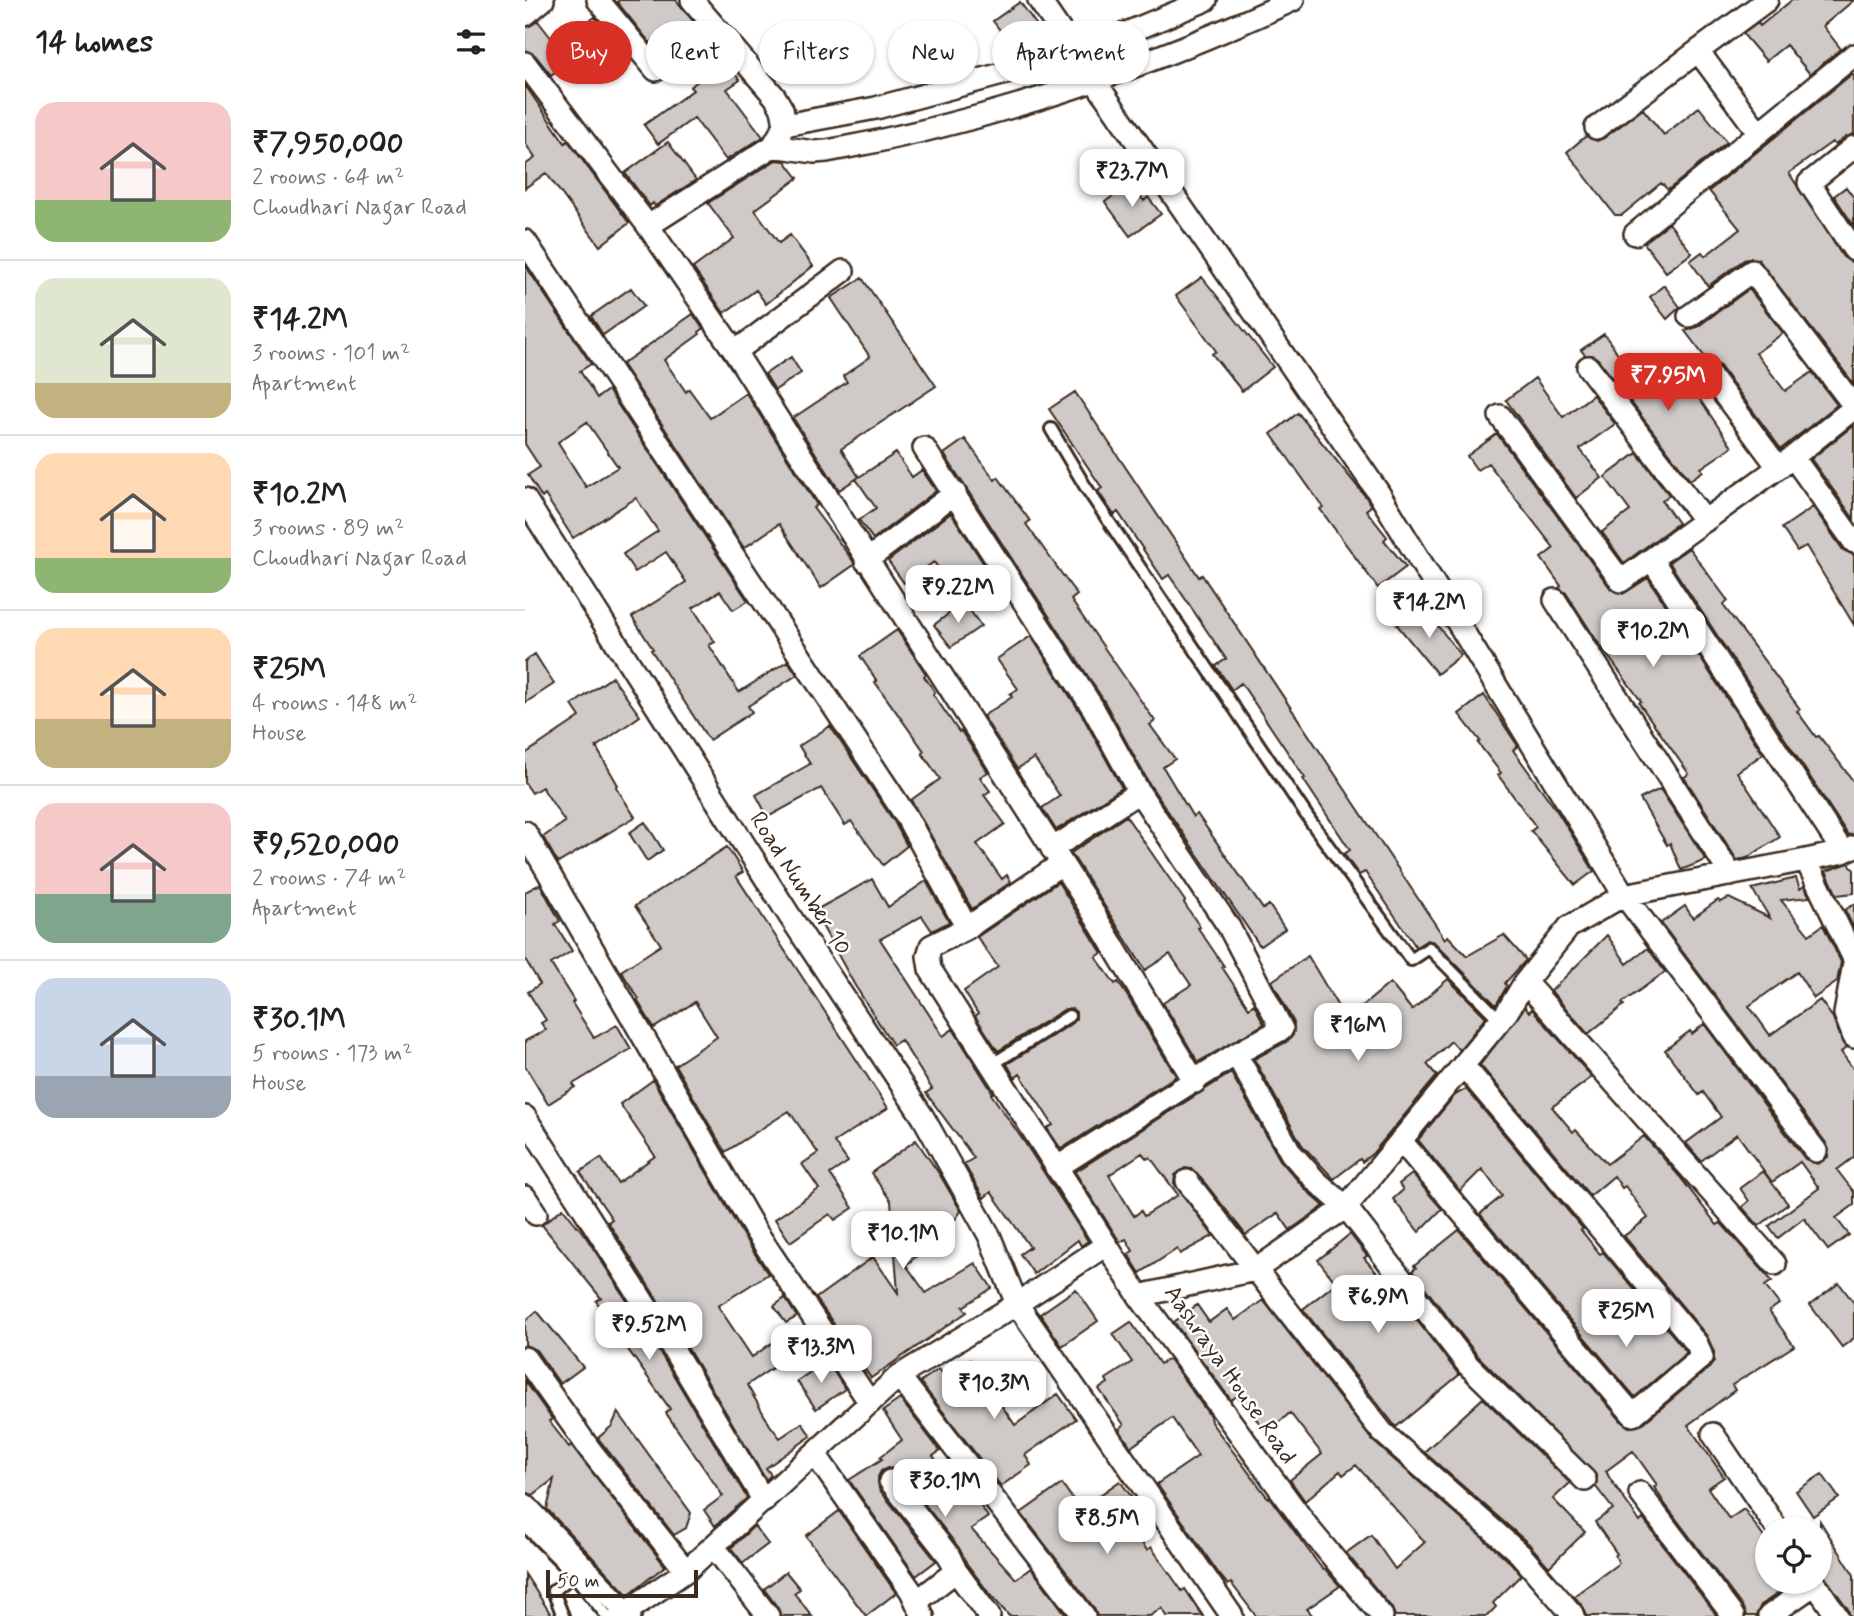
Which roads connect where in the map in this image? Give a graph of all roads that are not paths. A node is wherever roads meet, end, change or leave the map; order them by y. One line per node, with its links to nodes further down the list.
1 (543, 0): 8 (street)
2 (599, 0): 13 (street)
3 (692, 0): 19 (street)
4 (1039, 0): 9 (street)
5 (1206, 0): 10 (street)
6 (1293, 0): 14 (street)
7 (1767, 0): 11 (street)
8 (525, 15)
9 (1053, 21)
10 (1149, 24)
11 (1699, 51): 20 (street); 21 (street)
12 (1854, 55): 21 (street)
13 (646, 58)
14 (1149, 61)
15 (525, 64): 24 (street)
16 (992, 77): 19 (street)
17 (1088, 84): 22 (street)
18 (1095, 84): 51 (street)
19 (785, 125): 22 (street)
20 (1596, 128)
21 (1759, 133): 25 (street)
22 (773, 146): 24 (street)
23 (1854, 147): 27 (street)
24 (648, 226): 30 (street)
25 (1635, 234)
26 (525, 241): 52 (street)
27 (1854, 250)
28 (843, 271): 30 (street)
29 (1689, 317): 33 (street)
30 (734, 352): 43 (street)
31 (1588, 368): 40 (street)
32 (1708, 373): 37 (street)
33 (1854, 407): 37 (street)
34 (1500, 416): 42 (street)
35 (1051, 429): 56 (lane)
36 (924, 448): 38 (street)
37 (1786, 462): 40 (street); 41 (street)
38 (955, 493): 43 (street); 45 (street)
39 (525, 499): 72 (street, Road Number 10)
40 (1705, 521): 42 (street)
41 (1854, 542)
42 (1652, 560): 47 (street)
43 (866, 561): 48 (street)
44 (1555, 600): 50 (street)
45 (1139, 792): 48 (street); 58 (street)
46 (525, 832): 75 (street)
47 (1848, 849): 49 (street, Aashraya House Road)
48 (1056, 856): 52 (street); 61 (street)
49 (1806, 860): 50 (street, Aashraya House Road); 53 (street)
50 (1731, 875): 51 (street, Aashraya House Road)
51 (1624, 895): 54 (street, Aashraya House Road); 64 (street)
52 (967, 928): 59 (street)
53 (1854, 961): 57 (street)
54 (1525, 982): 56 (street, Aashraya House Road); 69 (street)
55 (1069, 1016): 59 (lane)
56 (1500, 1020): 60 (street, Aashraya House Road)
57 (1854, 1037)
58 (1236, 1054): 61 (street); 67 (street)
59 (991, 1065): 65 (street)
60 (1464, 1065): 63 (street, Aashraya House Road); 63 (street)
61 (1195, 1082): 65 (street)
62 (525, 1117): 81 (street)
63 (1402, 1142): 67 (street, Aashraya House Road)
64 (1816, 1151)
65 (1056, 1168): 68 (street)
66 (1187, 1181): 70 (street)
67 (1346, 1208): 70 (street, Aashraya House Road); 78 (street)
68 (1106, 1245): 71 (street); 72 (street)
69 (1775, 1264)
70 (1255, 1270): 71 (street, Aashraya House Road); 99 (street)
71 (1139, 1296): 98 (street, Aashraya House Road)
72 (1017, 1304): 74 (street); 97 (street, Road Number 10)
73 (525, 1358): 86 (street)
74 (899, 1376): 75 (street); 96 (street)
75 (870, 1403): 77 (street)
76 (1713, 1434): 83 (street)
77 (815, 1454): 81 (street); 91 (street)
78 (1585, 1480)
79 (890, 1481): 87 (street)
80 (1640, 1493): 100 (street)
81 (764, 1501): 85 (street)
82 (525, 1504): 92 (street)
83 (1769, 1517)
84 (525, 1526): 88 (lane)
85 (713, 1547): 86 (street); 94 (street)
86 (686, 1571): 92 (street)
87 (955, 1571): 91 (street); 95 (street)
88 (574, 1575): 92 (lane); 93 (lane)
89 (1799, 1594): 101 (street)
90 (1822, 1594): 102 (street)
91 (919, 1609)
92 (620, 1615)
93 (563, 1616)
94 (768, 1616)
95 (989, 1616)
96 (1084, 1616)
97 (1232, 1616)
98 (1382, 1616)
99 (1574, 1616)
100 (1733, 1616)
101 (1769, 1616)
102 (1837, 1616)

